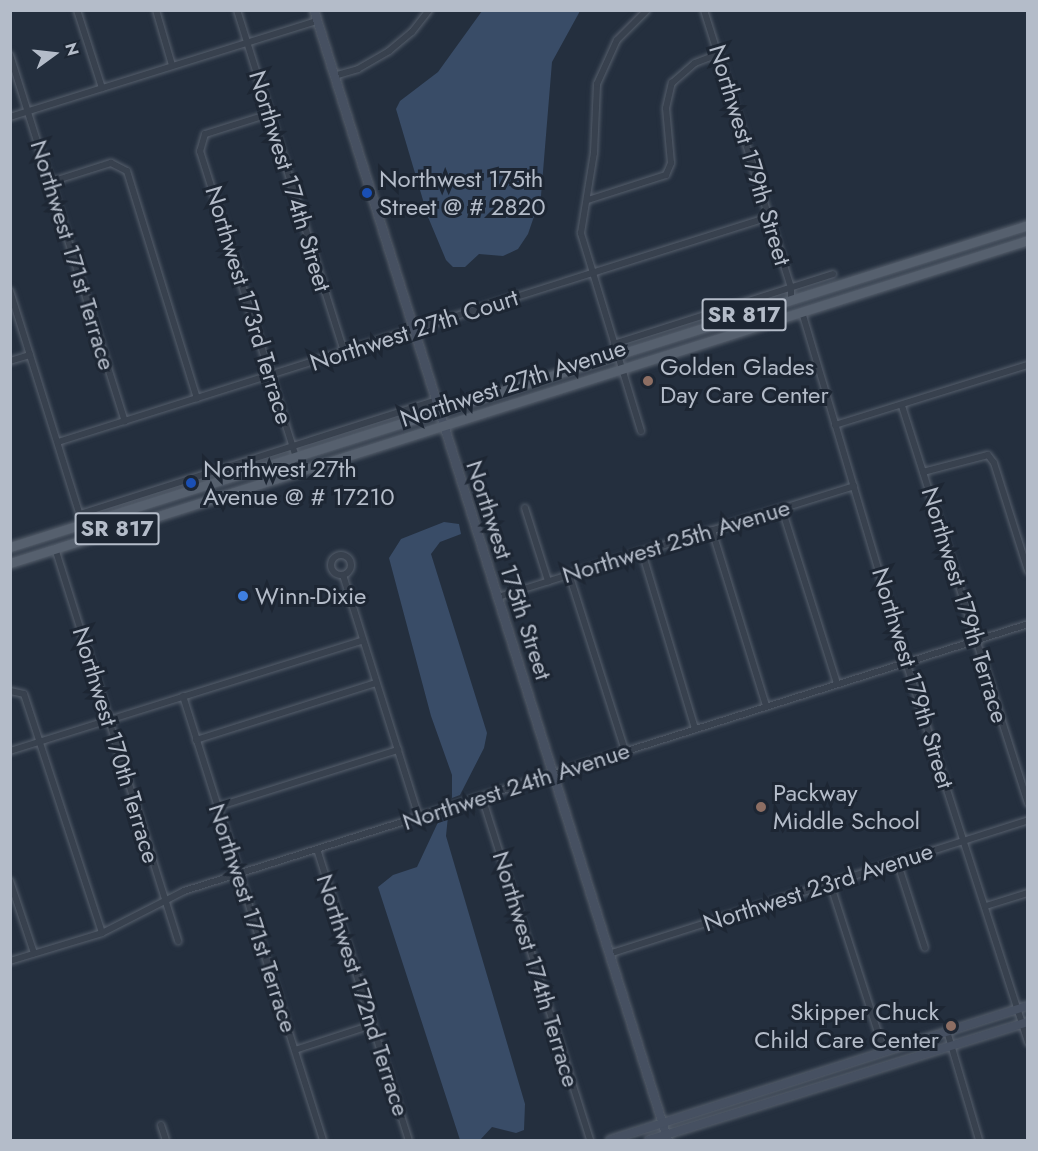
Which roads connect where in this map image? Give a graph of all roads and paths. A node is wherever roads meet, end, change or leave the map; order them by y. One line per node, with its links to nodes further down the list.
1 (77, 10): 14 (street)
2 (156, 10): 12 (street)
3 (237, 10): 9 (street, Northwest 174th Street)
4 (314, 10): 8 (street, Northwest 175th Street)
5 (429, 10): 13 (street)
6 (647, 10): 19 (street)
7 (704, 10): 10 (street, Northwest 179th Street)
8 (317, 21): 9 (street); 13 (street, Northwest 175th Street)
9 (247, 42): 12 (street); 16 (street, Northwest 174th Street)
10 (718, 54): 19 (street); 20 (street, Northwest 179th Street)
11 (10, 55): 15 (street, Northwest 171st Terrace)
12 (172, 65): 14 (street)
13 (334, 76): 33 (street, Northwest 175th Street)
14 (102, 88): 15 (street)
15 (28, 112): 17 (street); 18 (street, Northwest 171st Terrace)
16 (269, 114): 35 (street, Northwest 174th Street); 41 (street, Northwest 173rd Terrace)
17 (10, 117)
18 (51, 182): 42 (street); 46 (street, Northwest 171st Terrace)
19 (588, 200): 25 (street)
20 (769, 217): 25 (street, Northwest 27th Court); 27 (street, Northwest 179th Street)
21 (1028, 225): 23 (main road, Northwest 27th Avenue / SR 817)
22 (1028, 240): 24 (main road, Northwest 27th Avenue / SR 817)
23 (943, 252): 24 (main road); 29 (main road, Northwest 27th Avenue / SR 817)
24 (947, 266): 31 (main road, Northwest 27th Avenue / SR 817)
25 (591, 273): 33 (street, Northwest 27th Court); 34 (street)
26 (833, 274): 27 (street)
27 (791, 287): 30 (street, Northwest 179th Street); 34 (street)
28 (10, 291): 36 (street)
29 (819, 292): 30 (main road, Northwest 27th Avenue / SR 817); 31 (main road)
30 (792, 301): 32 (main road); 37 (main road, Northwest 27th Avenue / SR 817)
31 (802, 312): 32 (main road, Northwest 27th Avenue / SR 817); 47 (street, Northwest 179th Street)
32 (777, 320): 40 (main road, Northwest 27th Avenue / SR 817)
33 (414, 329): 35 (street, Northwest 27th Court); 43 (street, Northwest 175th Street)
34 (614, 344): 37 (street)
35 (344, 352): 41 (street, Northwest 27th Court)
36 (30, 355): 38 (street); 50 (street)
37 (618, 356): 40 (street); 45 (main road, Northwest 27th Avenue / SR 817)
38 (10, 361)
39 (1028, 365): 44 (street)
40 (621, 369): 48 (main road, Northwest 27th Avenue / SR 817); 49 (street)
41 (271, 375): 42 (street, Northwest 27th Court); 51 (street, Northwest 173rd Terrace)
42 (197, 398): 46 (street, Northwest 27th Court)
43 (435, 401): 45 (street, Northwest 175th Street); 51 (street)
44 (902, 406): 47 (street); 54 (street, Northwest 179th Terrace)
45 (438, 412): 48 (street, Northwest 175th Street); 52 (main road, Northwest 27th Avenue / SR 817)
46 (125, 421): 50 (street, Northwest 27th Court)
47 (835, 425): 55 (street, Northwest 179th Street)
48 (443, 426): 53 (main road, Northwest 27th Avenue / SR 817); 71 (street, Northwest 175th Street)
49 (641, 430)
50 (58, 442): 60 (street)
51 (293, 446): 52 (street, Northwest 173rd Terrace); 60 (street)
52 (296, 457): 53 (street, Northwest 173rd Terrace); 56 (main road, Northwest 27th Avenue / SR 817)
53 (300, 471): 59 (main road, Northwest 27th Avenue / SR 817)
54 (923, 472): 67 (street); 73 (street, Northwest 179th Terrace)
55 (854, 486): 58 (street, Northwest 25th Avenue); 75 (street, Northwest 179th Street)
56 (174, 496): 59 (main road); 61 (main road, Northwest 27th Avenue / SR 817)
57 (525, 508): 70 (street)
58 (782, 509): 62 (street, Northwest 25th Avenue); 77 (street)
59 (178, 510): 64 (main road, Northwest 27th Avenue / SR 817)
60 (80, 514): 61 (street)
61 (79, 526): 63 (main road, Northwest 27th Avenue / SR 817); 64 (main road)
62 (712, 530): 65 (street, Northwest 25th Avenue); 80 (street)
63 (11, 547)
64 (55, 549): 66 (main road, Northwest 27th Avenue / SR 817); 81 (street, Northwest 170th Terrace)
65 (642, 552): 68 (street, Northwest 25th Avenue); 82 (street)
66 (10, 563)
67 (1028, 571)
68 (569, 574): 70 (street, Northwest 25th Avenue); 87 (street)
69 (343, 575): 74 (street)
70 (548, 581): 71 (street, Northwest 25th Avenue)
71 (498, 597): 88 (street, Northwest 175th Street)
72 (1028, 624): 73 (street, Northwest 24th Avenue)
73 (976, 640): 75 (street, Northwest 24th Avenue); 90 (street, Northwest 179th Terrace)
74 (362, 641): 76 (street); 79 (street)
75 (906, 662): 77 (street, Northwest 24th Avenue); 94 (street, Northwest 179th Street)
76 (376, 683): 83 (street); 85 (street)
77 (837, 683): 80 (street, Northwest 24th Avenue)
78 (10, 691): 84 (street)
79 (183, 696): 81 (street); 83 (street, Northwest 171st Terrace)
80 (766, 706): 82 (street, Northwest 24th Avenue)
81 (109, 720): 84 (street); 101 (street, Northwest 170th Terrace)
82 (695, 729): 87 (street, Northwest 24th Avenue)
83 (196, 740): 91 (street, Northwest 171st Terrace)
84 (41, 742): 86 (street); 103 (street)
85 (398, 750): 91 (street); 92 (street)
86 (10, 751)
87 (625, 751): 88 (street, Northwest 24th Avenue)
88 (553, 774): 89 (street, Northwest 24th Avenue); 107 (street, Northwest 175th Street)
89 (482, 797): 92 (street, Northwest 24th Avenue); 124 (street, Northwest 174th Terrace)
90 (1028, 804)
91 (217, 807): 97 (street, Northwest 171st Terrace)
92 (419, 817): 95 (street, Northwest 24th Avenue)
93 (1028, 820): 94 (street, Northwest 23rd Avenue)
94 (964, 839): 96 (street, Northwest 23rd Avenue); 102 (street, Northwest 179th Street)
95 (317, 849): 97 (street, Northwest 24th Avenue); 112 (street, Northwest 172nd Terrace)
96 (897, 861): 98 (street, Northwest 23rd Avenue); 105 (street)
97 (239, 873): 101 (street, Northwest 24th Avenue); 116 (street, Northwest 171st Terrace)
98 (830, 883): 107 (street, Northwest 23rd Avenue); 117 (street)
99 (11, 885): 106 (street)
100 (1028, 893): 102 (street)
101 (165, 903): 103 (street, Northwest 24th Avenue); 104 (street, Northwest 170th Terrace)
102 (986, 906): 110 (street, Northwest 179th Street)
103 (102, 933): 106 (street, Northwest 24th Avenue)
104 (178, 940)
105 (925, 948)
106 (34, 953): 108 (street, Northwest 24th Avenue)
107 (609, 954): 118 (street, Northwest 175th Street)
108 (10, 961)
109 (1028, 1006): 110 (street)
110 (1017, 1010): 111 (street, Northwest 179th Street); 113 (street)
111 (1025, 1023): 114 (street, Northwest 179th Street); 115 (street)
112 (372, 1025): 116 (street); 123 (street, Northwest 172nd Terrace)
113 (947, 1031): 115 (street); 117 (street)
114 (1028, 1043)
115 (952, 1045): 120 (street); 127 (street)
116 (295, 1050): 122 (street, Northwest 171st Terrace)
117 (884, 1051): 118 (street)
118 (663, 1124): 120 (street, Northwest 175th Street); 125 (street)
119 (161, 1125): 121 (street)
120 (668, 1138): 126 (street)
121 (166, 1140)
122 (323, 1140)
123 (409, 1140)
124 (590, 1140)
125 (609, 1140)
126 (649, 1140)
127 (979, 1140)

